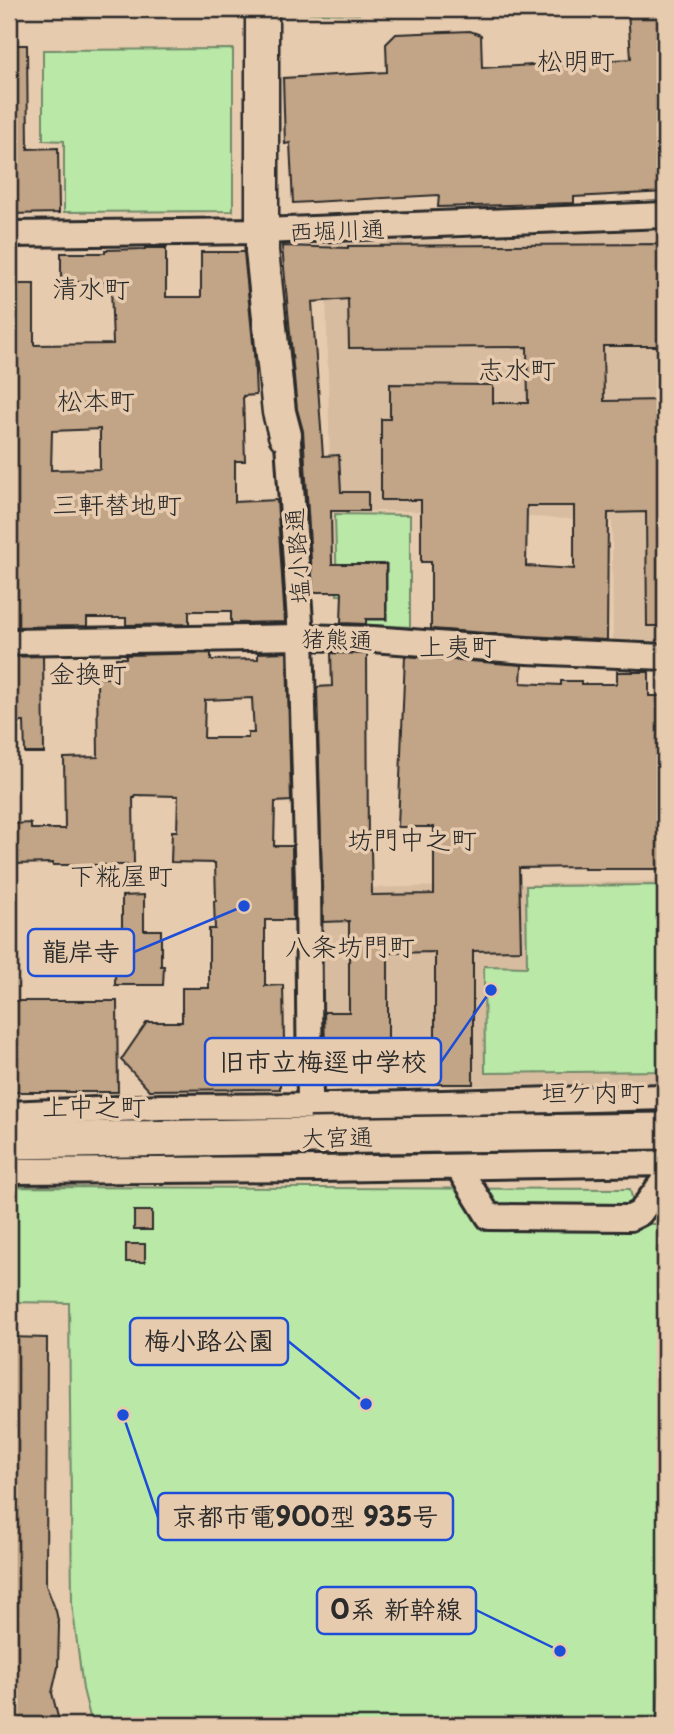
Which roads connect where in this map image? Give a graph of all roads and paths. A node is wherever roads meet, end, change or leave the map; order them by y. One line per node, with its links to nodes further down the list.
1 (262, 9): 3 (street, 塩小路通)
2 (665, 215): 3 (street, 西堀川通)
3 (263, 231): 4 (street, 西堀川通); 5 (street, 塩小路通)
4 (9, 233)
5 (285, 435): 6 (street, 塩小路通)
6 (301, 637): 7 (street, 猪熊通); 8 (street, 猪熊通); 11 (street, 塩小路通)
7 (9, 642)
8 (665, 657)
9 (665, 1097): 11 (street)
10 (9, 1114): 11 (street)
11 (315, 1129): 12 (main road, 大宮通, bridge); 13 (main road, 大宮通); 15 (street); 16 (street)
12 (665, 1130)
13 (9, 1141)
14 (665, 1163): 15 (street)
15 (458, 1167): 17 (street)
16 (9, 1171)
17 (665, 1178)

